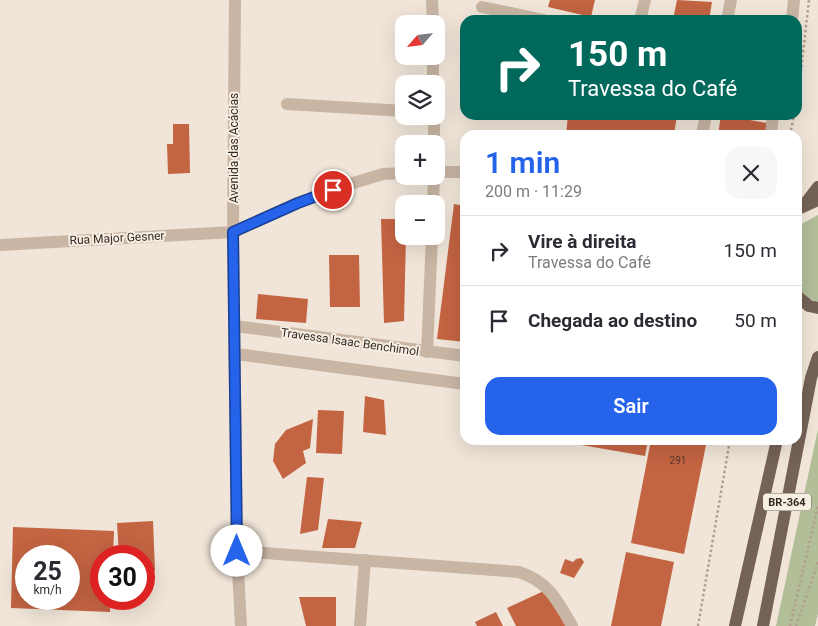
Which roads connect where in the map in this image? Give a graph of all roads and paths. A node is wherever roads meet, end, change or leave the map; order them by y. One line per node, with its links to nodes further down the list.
1 (235, 0): 23 (street, Avenida das Acácias)
2 (432, 0): 8 (street)
3 (645, 0): 10 (street)
4 (731, 0): 11 (street)
5 (794, 0): 12 (street)
6 (809, 0): 13 (path)
7 (482, 8): 9 (street)
8 (433, 15)
9 (518, 15)
10 (641, 15)
11 (727, 15)
12 (792, 15)
13 (802, 62)
14 (287, 104): 15 (street)
15 (395, 110)
16 (445, 172): 17 (street)
17 (460, 172)
18 (395, 173): 23 (street)
19 (818, 187): 21 (main road)
20 (818, 200): 22 (main road)
21 (802, 206)
22 (802, 207)
23 (233, 232): 24 (street, Rua Major Gesner); 28 (street, Avenida das Acácias)
24 (0, 245)
25 (432, 245): 29 (street)
26 (802, 300): 27 (main road)
27 (818, 308)
28 (235, 326): 29 (street, Travessa Isaac Benchimol); 30 (street, Avenida das Acácias)
29 (426, 352): 31 (street, Travessa Isaac Benchimol)
30 (236, 354): 33 (street, Travessa Isaac Benchimol); 39 (street, Avenida das Acácias)
31 (460, 355)
32 (818, 357): 34 (main road, BR-364)
33 (460, 383)
34 (802, 425)
35 (729, 445): 45 (path)
36 (775, 445): 46 (main road, BR-364)
37 (798, 445): 47 (main road, BR-364)
38 (818, 506): 48 (path)
39 (237, 551): 40 (street); 42 (street, Avenida das Acácias)
40 (365, 560): 43 (street); 44 (street)
41 (818, 562): 49 (path)
42 (241, 626)
43 (360, 626)
44 (572, 626)
45 (698, 626)
46 (735, 626)
47 (764, 626)
48 (790, 626)
49 (796, 626)

